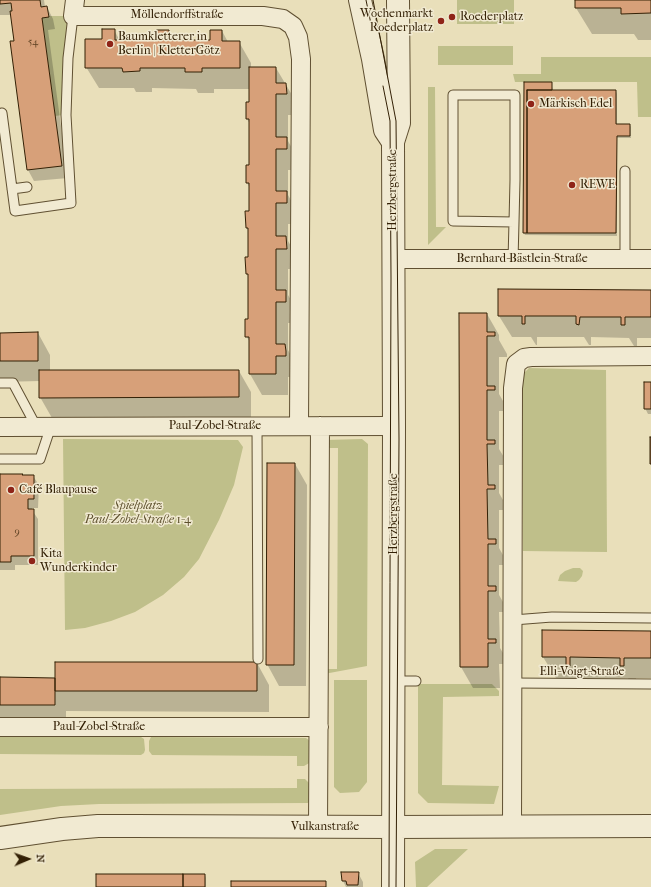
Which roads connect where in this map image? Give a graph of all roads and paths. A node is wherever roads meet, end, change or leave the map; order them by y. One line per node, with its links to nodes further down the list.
1 (360, 0): 5 (street, Herzbergstraße)
2 (398, 0): 5 (street, Herzbergstraße)
3 (74, 8): 8 (lane); 19 (street, Möllendorffstraße)
4 (2, 113): 8 (lane)
5 (393, 142): 10 (street, Herzbergstraße)
6 (625, 171): 11 (lane)
7 (27, 187): 8 (lane)
8 (12, 189)
9 (514, 222): 9 (lane); 13 (lane)
10 (394, 259): 13 (street, Bernhard-Bästlein-Straße); 21 (street, Herzbergstraße)
11 (625, 259): 12 (street, Bernhard-Bästlein-Straße); 13 (street, Bernhard-Bästlein-Straße)
12 (651, 259)
13 (513, 260)
14 (651, 356): 24 (street)
15 (0, 383): 17 (lane)
16 (0, 426): 17 (street, Paul-Zobel-Straße)
17 (43, 426): 18 (street, Paul-Zobel-Straße); 22 (lane)
18 (258, 426): 19 (street, Paul-Zobel-Straße); 25 (lane)
19 (299, 426): 20 (street, Paul-Zobel-Straße)
20 (320, 426): 21 (street, Paul-Zobel-Straße); 31 (street)
21 (394, 426): 26 (street, Herzbergstraße)
22 (0, 459)
23 (651, 618): 24 (lane)
24 (513, 620): 28 (street)
25 (258, 659)
26 (394, 681): 27 (lane); 34 (street, Herzbergstraße)
27 (416, 681)
28 (513, 683): 29 (lane, Elli-Voigt-Straße); 35 (street)
29 (651, 684)
30 (0, 727): 31 (street, Paul-Zobel-Straße)
31 (319, 727): 33 (street)
32 (651, 826): 35 (street, Vulkanstraße)
33 (318, 827): 34 (street, Vulkanstraße); 36 (street, Vulkanstraße)
34 (393, 827): 35 (street, Vulkanstraße); 37 (street, Herzbergstraße)
35 (512, 827)
36 (0, 838)
37 (393, 887)

